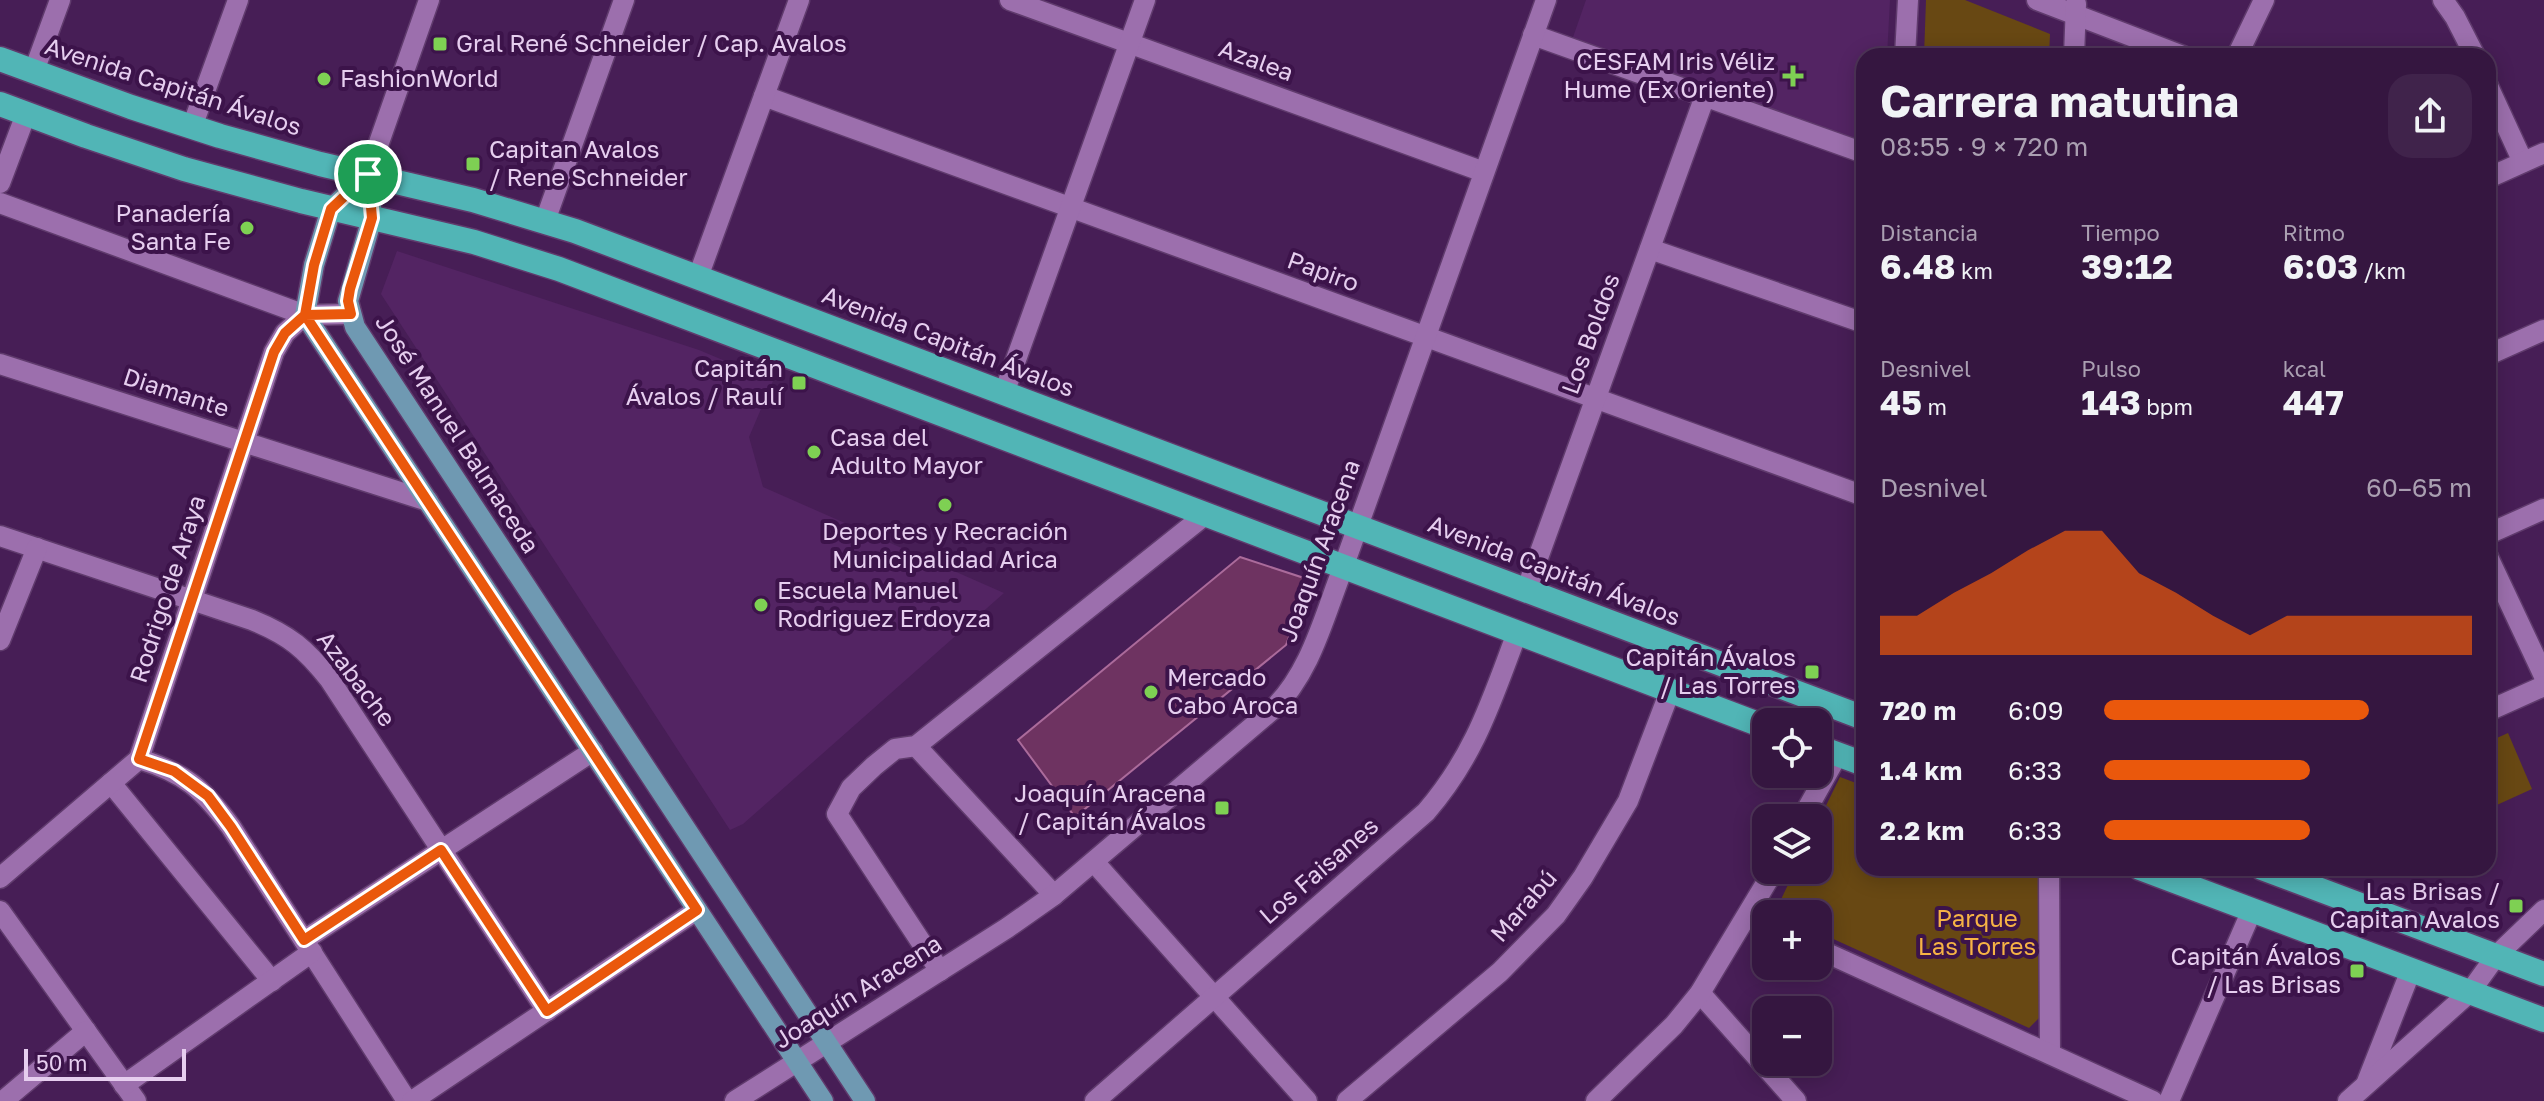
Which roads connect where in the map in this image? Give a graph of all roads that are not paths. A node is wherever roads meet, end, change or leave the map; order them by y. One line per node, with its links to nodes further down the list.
1 (60, 0): 22 (street)
2 (238, 0): 28 (street)
3 (429, 0): 33 (street)
4 (624, 0): 40 (street)
5 (799, 0): 23 (street)
6 (1010, 0): 15 (street, Azalea)
7 (1145, 0): 15 (street)
8 (1908, 0): 16 (street)
9 (2037, 0): 13 (street)
10 (2264, 0): 19 (street)
11 (2443, 0): 20 (street)
12 (1544, 1): 14 (street, Joaquín Aracena)
13 (2076, 7): 17 (street); 18 (street)
14 (1533, 35): 24 (street); 32 (street, Joaquín Aracena)
15 (1130, 43): 32 (street, Azalea); 37 (street)
16 (1905, 48)
17 (2074, 48)
18 (2166, 48)
19 (2241, 48)
20 (2471, 48)
21 (0, 59): 22 (highway, Avenida Capitán Ávalos)
22 (34, 71): 28 (highway, Avenida Capitán Ávalos)
23 (764, 96): 37 (street, Papiro); 42 (street)
24 (1705, 96): 29 (street); 41 (street, Los Boldos)
25 (2496, 103): 31 (street)
26 (0, 104): 27 (highway)
27 (26, 114): 35 (street); 38 (highway)
28 (192, 127): 33 (highway, Avenida Capitán Ávalos)
29 (1856, 150)
30 (2544, 153): 31 (street)
31 (2523, 162): 34 (street)
32 (1484, 172): 47 (street, Joaquín Aracena)
33 (368, 174): 38 (main road); 39 (main road, José Manuel Balmaceda); 40 (highway, Avenida Capitán Ávalos)
34 (2496, 174)
35 (0, 183)
36 (0, 203): 44 (street)
37 (1070, 208): 47 (street, Papiro); 50 (street)
38 (331, 209): 39 (highway); 44 (main road)
39 (372, 218): 43 (main road, José Manuel Balmaceda); 56 (highway)
40 (545, 221): 42 (highway, Avenida Capitán Ávalos)
41 (1650, 249): 45 (street); 51 (street, Los Boldos)
42 (698, 277): 50 (highway, Avenida Capitán Ávalos)
43 (351, 314): 44 (street); 104 (main road, José Manuel Balmaceda)
44 (305, 315): 52 (street, Rodrigo de Araya); 54 (main road)
45 (1856, 320)
46 (2544, 330): 48 (street)
47 (1425, 337): 51 (street, Papiro); 57 (street, Joaquín Aracena)
48 (2496, 351)
49 (0, 364): 52 (street, Diamante)
50 (1004, 393): 57 (highway, Avenida Capitán Ávalos)
51 (1596, 399): 53 (street, Papiro); 63 (street, Los Boldos)
52 (244, 442): 54 (street, Diamante); 64 (street, Rodrigo de Araya)
53 (1856, 493)
54 (428, 501): 74 (main road)
55 (2544, 509): 58 (street)
56 (1205, 515): 61 (highway); 73 (street)
57 (1357, 527): 61 (street, Joaquín Aracena); 63 (highway, Avenida Capitán Ávalos)
58 (2496, 530)
59 (0, 536): 60 (street, Azabache)
60 (37, 548): 64 (street, Azabache); 66 (street)
61 (1343, 568): 65 (highway); 80 (street, Joaquín Aracena)
62 (2496, 574): 67 (street)
63 (1526, 591): 71 (highway, Avenida Capitán Ávalos)
64 (192, 600): 76 (street, Rodrigo de Araya); 79 (street, Azabache)
65 (1517, 633): 69 (highway); 100 (street, Los Faisanes)
66 (1, 635)
67 (2544, 676)
68 (2544, 686): 70 (street)
69 (1670, 691): 72 (highway); 116 (street, Marabú)
70 (2496, 707)
71 (1856, 715)
72 (1752, 722)
73 (916, 746): 85 (street); 95 (street)
74 (593, 751): 79 (street); 86 (main road)
75 (1832, 752): 77 (highway)
76 (139, 759): 78 (street); 91 (street)
77 (1856, 761)
78 (111, 783): 84 (street); 97 (street)
79 (441, 850): 91 (street); 101 (street, Azabache)
80 (1094, 862): 85 (street, Joaquín Aracena); 100 (street)
81 (2049, 876): 105 (street)
82 (2161, 876): 87 (highway)
83 (2283, 876): 93 (highway)
84 (0, 878)
85 (1054, 895): 95 (street, Joaquín Aracena)
86 (697, 910): 101 (street); 106 (main road)
87 (2252, 910): 94 (highway); 120 (street)
88 (2544, 910): 93 (street)
89 (0, 911): 103 (street)
90 (1752, 927): 99 (street)
91 (308, 946): 97 (street); 110 (street)
92 (1832, 955): 105 (street)
93 (2496, 956): 96 (highway); 98 (street)
94 (2411, 970): 98 (highway); 107 (street)
95 (940, 971): 104 (street, Joaquín Aracena)
96 (2544, 974)
97 (272, 981): 108 (street)
98 (2470, 992): 102 (highway); 107 (street)
99 (1700, 993): 117 (street); 118 (street)
100 (1215, 997): 114 (street, Los Faisanes); 115 (street)
101 (547, 1011): 110 (street)
102 (2544, 1020)
103 (86, 1031): 108 (street); 109 (street)
104 (827, 1043): 106 (street, Joaquín Aracena); 113 (main road, José Manuel Balmaceda)
105 (2050, 1054): 119 (street)
106 (797, 1062): 111 (street, Joaquín Aracena); 112 (main road)
107 (2366, 1085): 121 (street)
108 (130, 1093)
109 (3, 1101)
110 (410, 1101)
111 (735, 1101)
112 (823, 1101)
113 (865, 1101)
114 (1095, 1101)
115 (1307, 1101)
116 (1347, 1101)
117 (1596, 1101)
118 (1796, 1101)
119 (2153, 1101)
120 (2169, 1101)
121 (2348, 1101)

